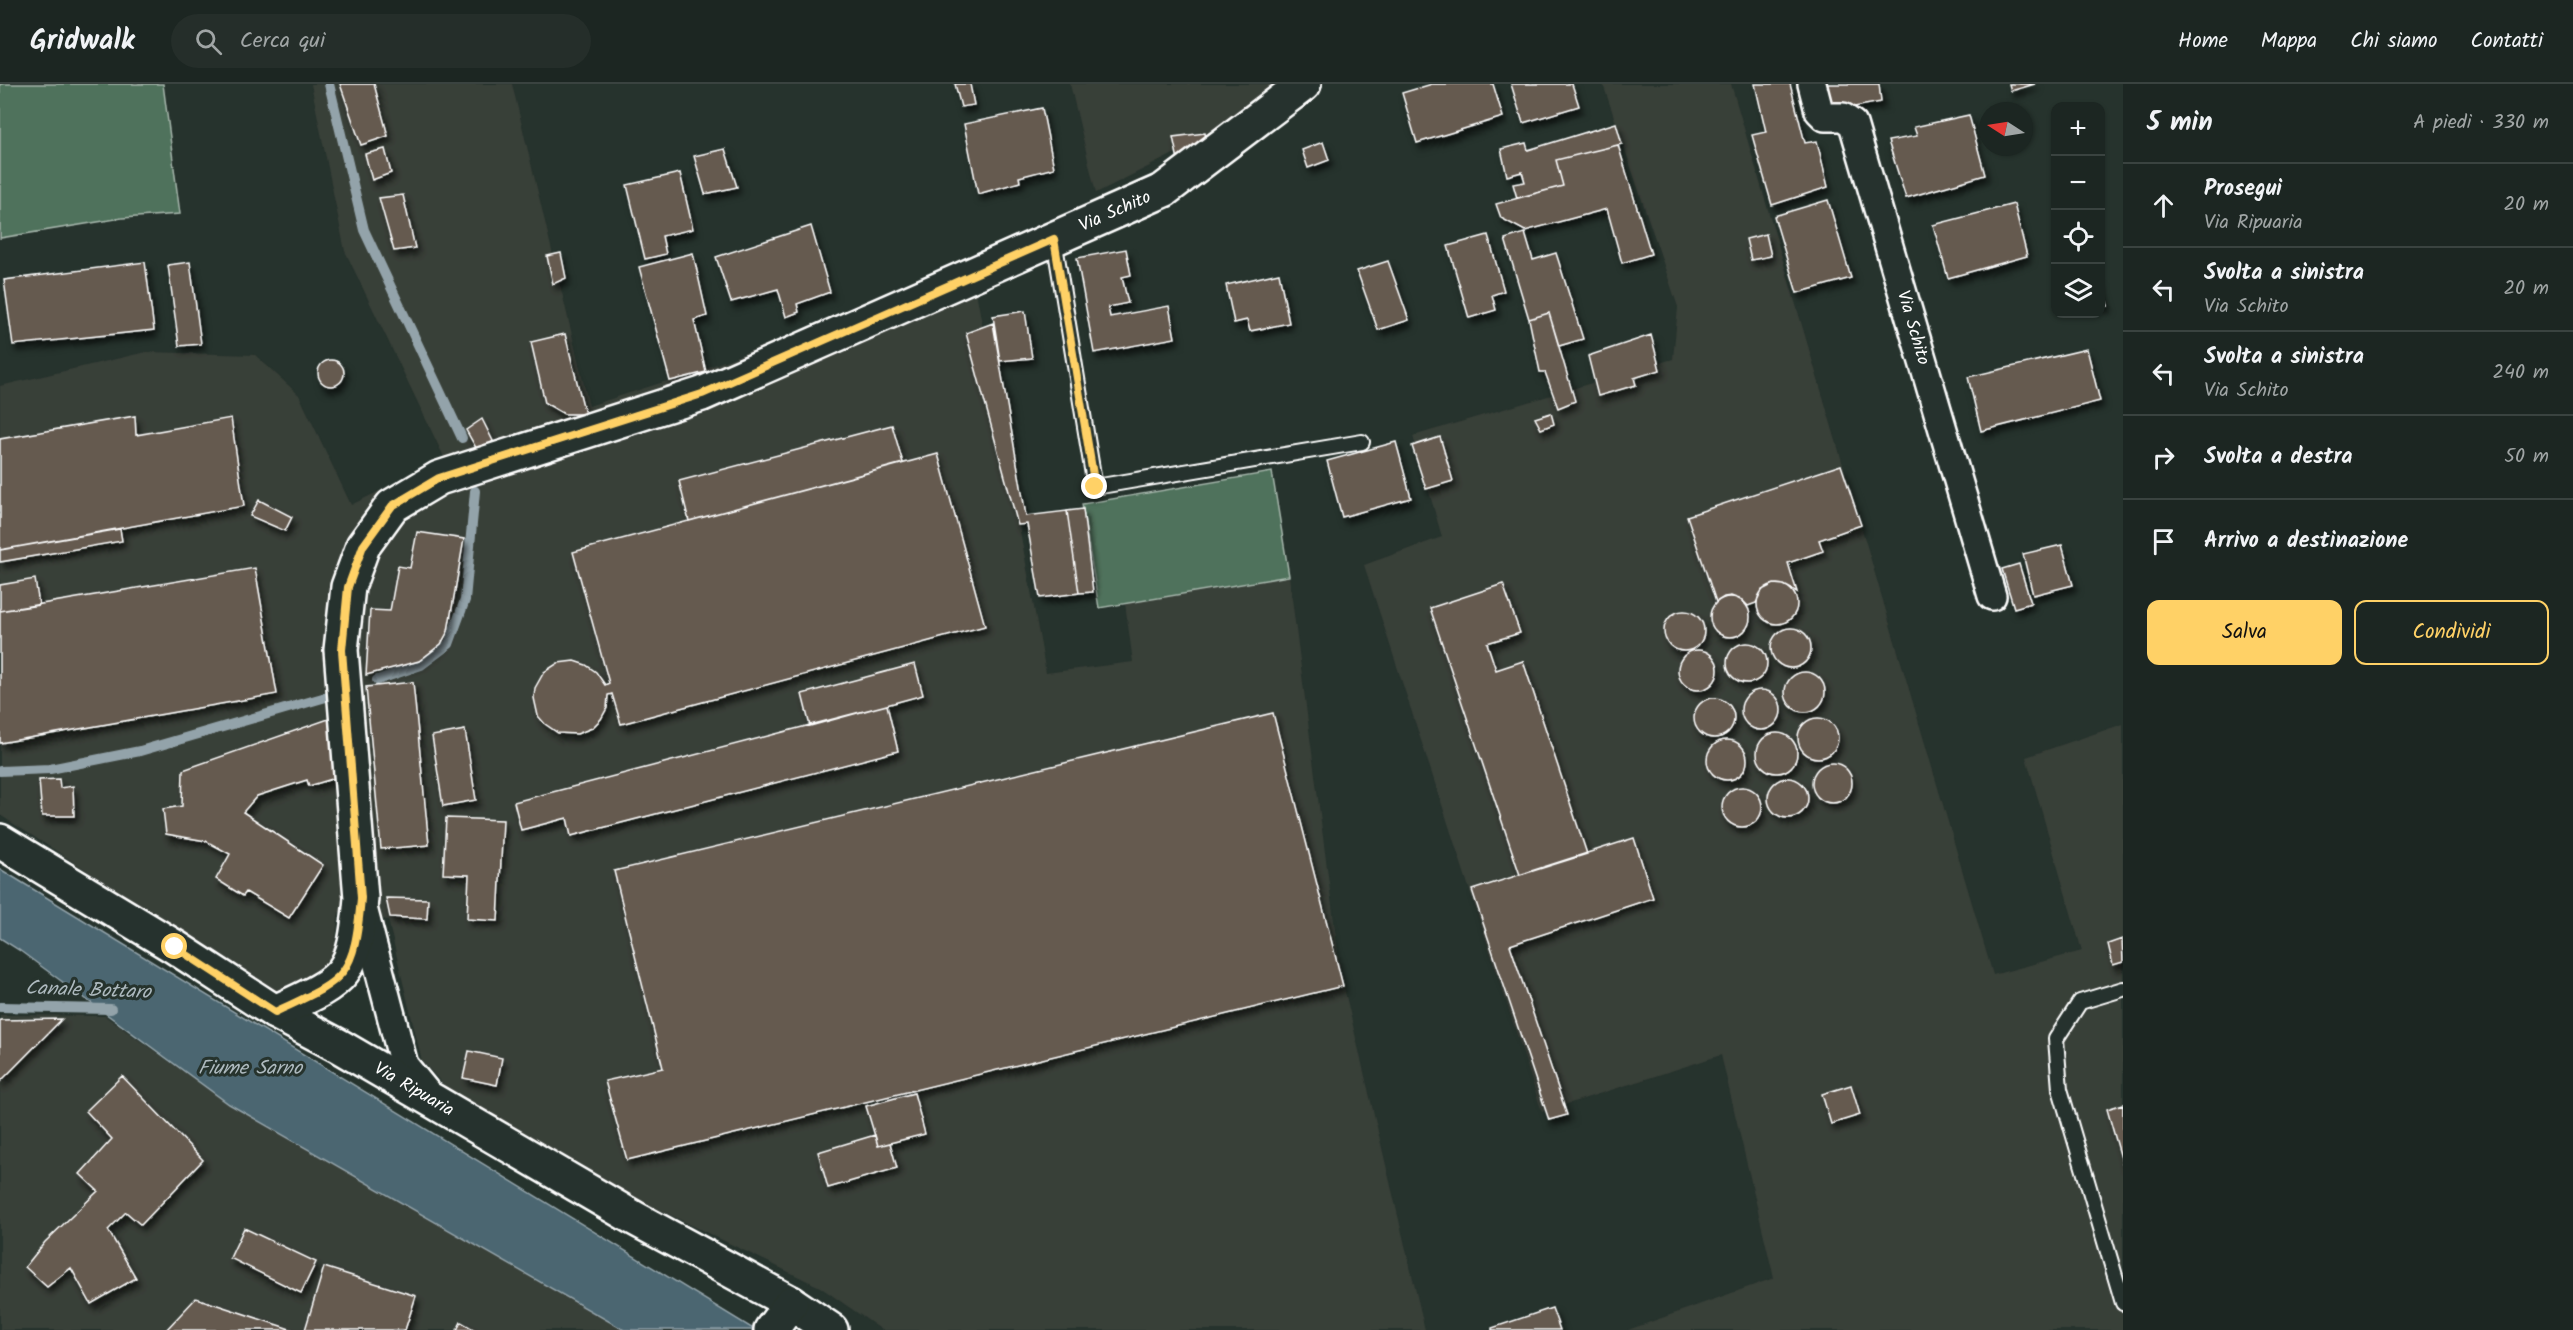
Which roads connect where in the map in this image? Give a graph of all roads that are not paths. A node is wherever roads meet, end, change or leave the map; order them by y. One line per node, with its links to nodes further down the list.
1 (1304, 84): 3 (street, Via Schito)
2 (1812, 84): 5 (street, Via Schito)
3 (1054, 239): 4 (lane); 7 (street, Via Schito)
4 (1362, 442)
5 (1992, 596)
6 (0, 841): 9 (street, Via Ripuaria)
7 (361, 898): 9 (street, Via Schito); 10 (street)
8 (2123, 989): 12 (lane)
9 (275, 1012): 10 (street, Via Ripuaria)
10 (435, 1102): 11 (street, Via Ripuaria)
11 (791, 1303): 13 (street); 14 (street, Via Ripuaria)
12 (2123, 1303)
13 (771, 1330)
14 (831, 1330)

